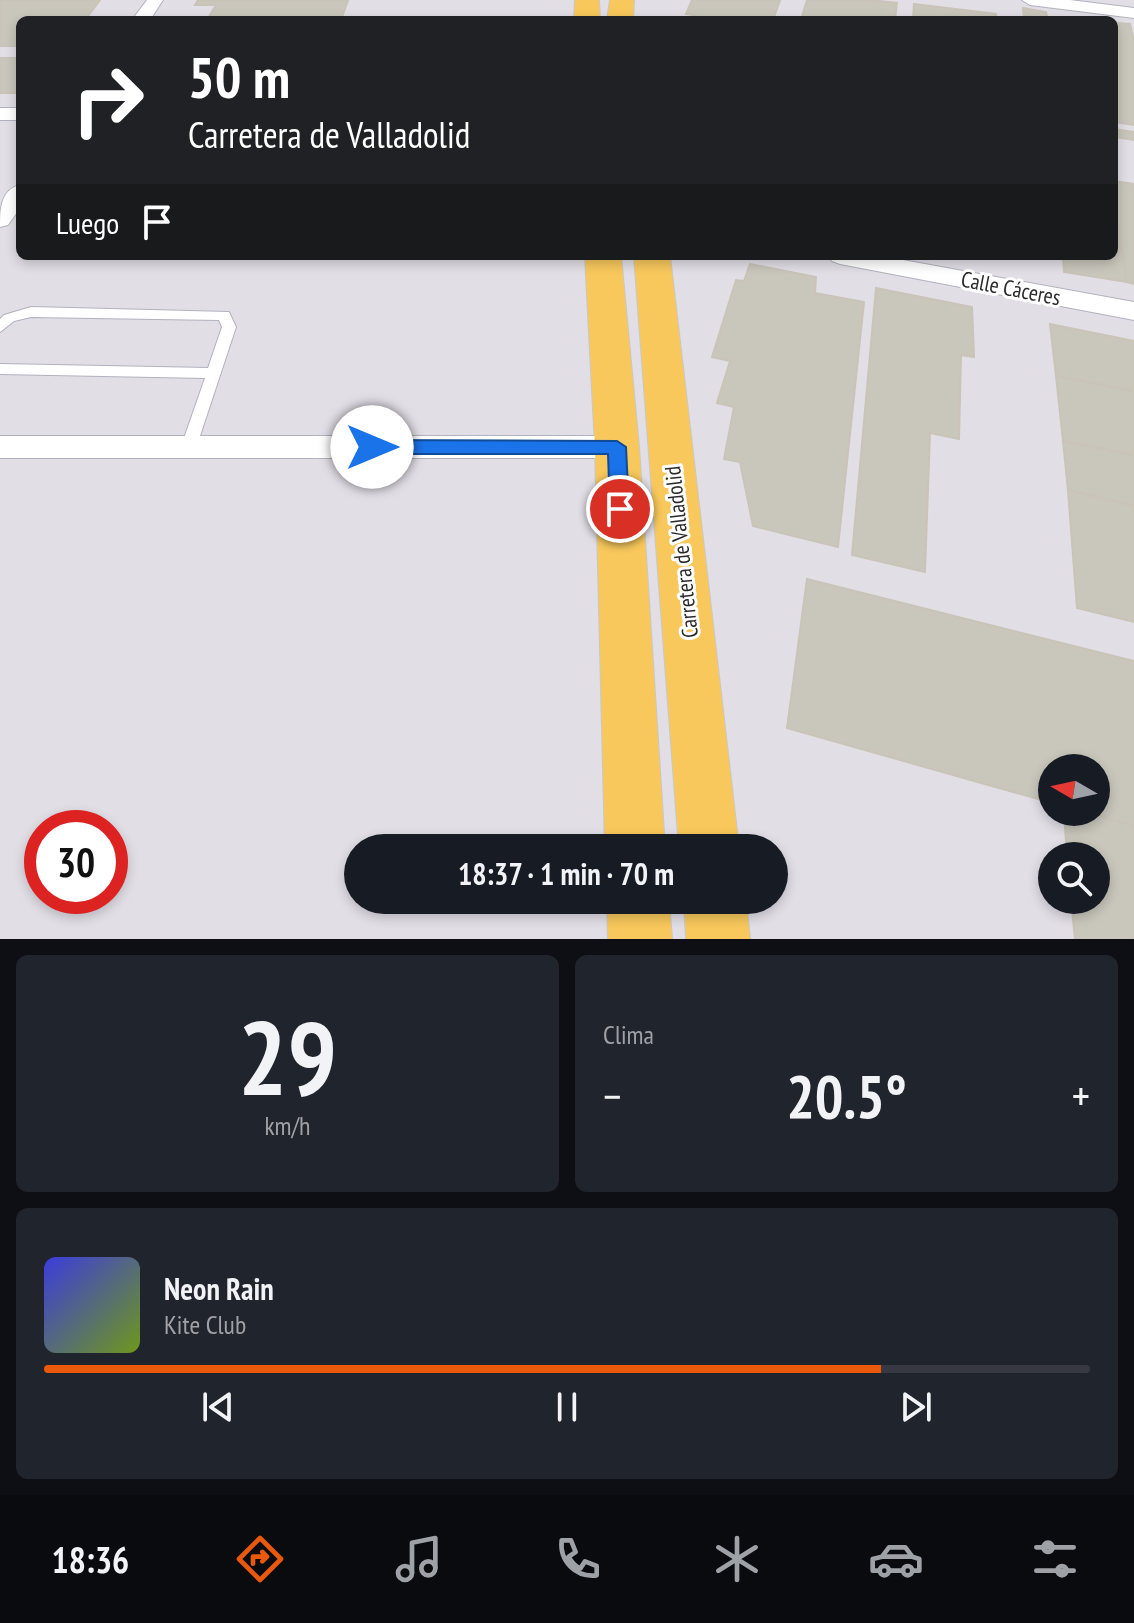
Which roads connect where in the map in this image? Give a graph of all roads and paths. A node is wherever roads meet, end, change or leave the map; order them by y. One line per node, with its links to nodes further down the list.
1 (1030, 0): 2 (street)
2 (1134, 13)
3 (16, 198): 4 (street)
4 (0, 220)
5 (603, 260): 14 (highway)
6 (652, 260): 16 (highway, Carretera de Valladolid)
7 (861, 260): 8 (street, Calle Cáceres)
8 (1134, 311)
9 (0, 327): 11 (lane)
10 (0, 369): 11 (lane)
11 (214, 373): 13 (lane)
12 (0, 447): 13 (street)
13 (189, 447): 14 (street)
14 (617, 447): 15 (highway)
15 (634, 834)
16 (708, 834)
17 (639, 914): 19 (highway)
18 (716, 914): 20 (highway)
19 (640, 939)
20 (718, 939)

